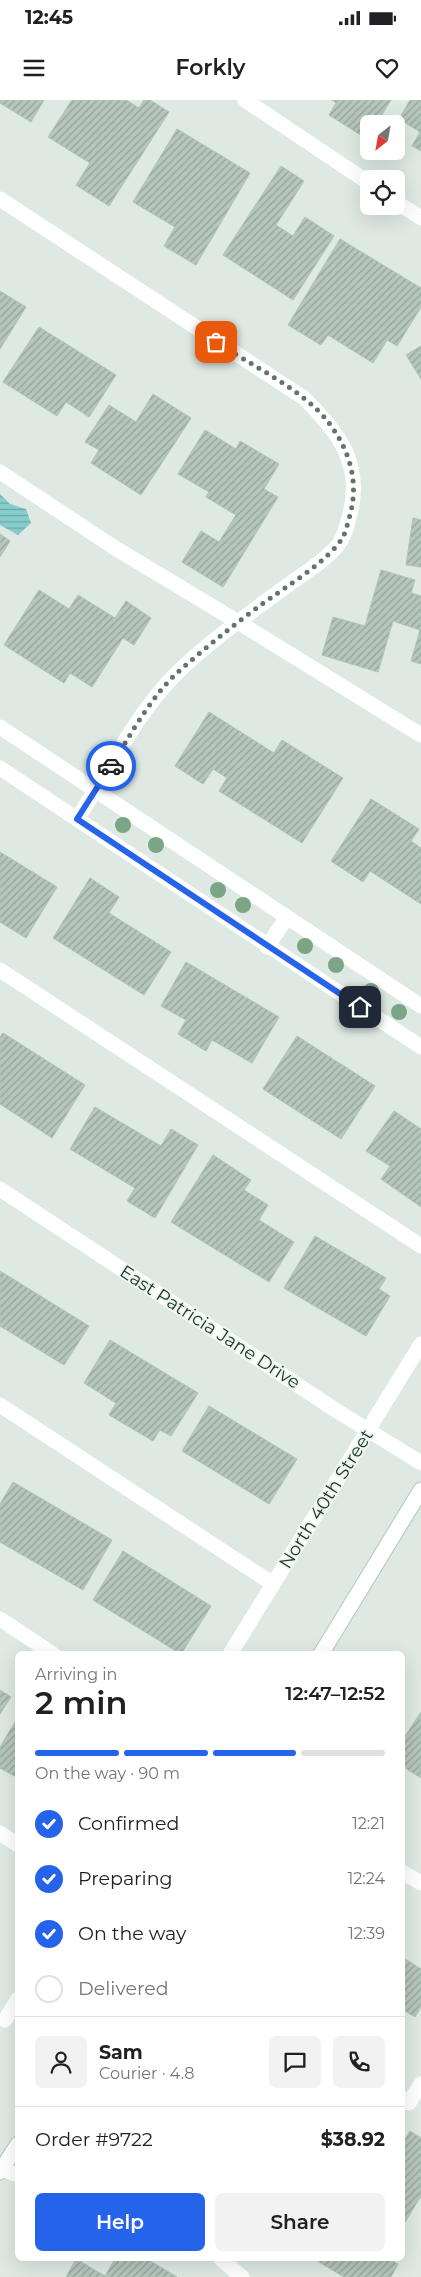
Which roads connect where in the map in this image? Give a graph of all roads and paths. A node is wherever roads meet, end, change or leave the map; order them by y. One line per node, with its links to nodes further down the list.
1 (245, 100): 2 (street)
2 (360, 177)
3 (0, 199): 7 (street)
4 (405, 208): 5 (street)
5 (421, 218)
6 (0, 472): 7 (street)
7 (238, 622): 9 (street); 11 (street)
8 (0, 728): 11 (street)
9 (421, 735)
10 (0, 768): 12 (street)
11 (96, 791): 12 (street); 13 (street)
12 (77, 819): 14 (street)
13 (287, 917): 14 (street); 16 (street)
14 (267, 947): 17 (street)
15 (0, 970): 19 (street)
16 (421, 1006)
17 (421, 1047)
18 (0, 1190): 22 (street, East Patricia Jane Drive)
19 (421, 1246)
20 (421, 1344): 22 (street, North 40th Street)
21 (0, 1405): 25 (street)
22 (369, 1431): 23 (street, East Patricia Jane Drive); 25 (street, North 40th Street)
23 (421, 1463)
24 (421, 1490): 29 (street)
25 (273, 1584): 28 (street, North 40th Street)
26 (0, 1619): 27 (street)
27 (48, 1651)
28 (232, 1651)
29 (323, 1651)
30 (0, 1833): 31 (street)
31 (15, 1842)
32 (405, 1874): 33 (street)
33 (421, 1883)
34 (15, 2004): 35 (street)
35 (5, 2020)
36 (421, 2084): 37 (street)
37 (405, 2100)
38 (15, 2149): 39 (street)
39 (1, 2171): 40 (street)
40 (15, 2174)
41 (223, 2261): 42 (street)
42 (242, 2277)

